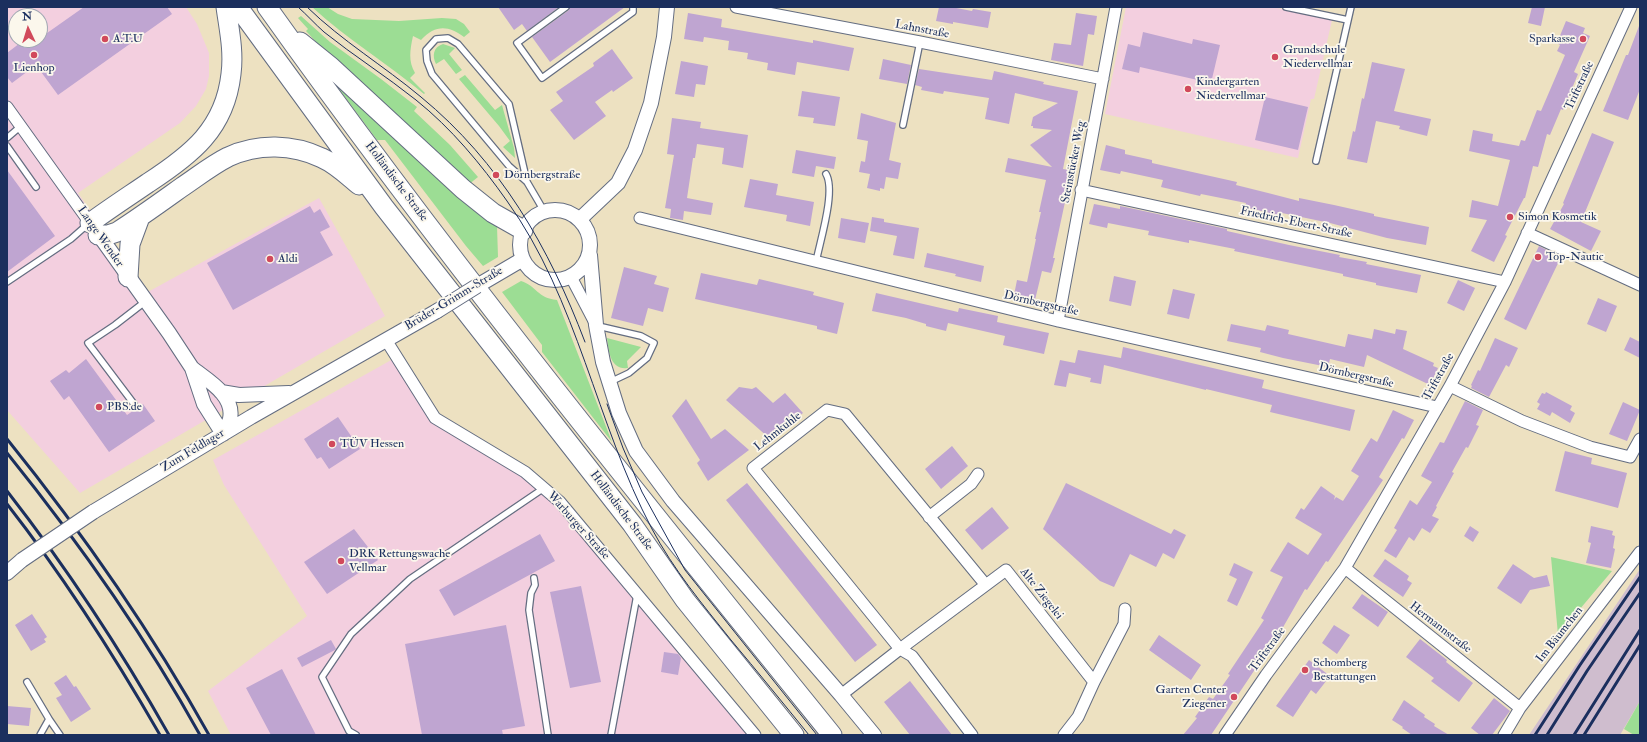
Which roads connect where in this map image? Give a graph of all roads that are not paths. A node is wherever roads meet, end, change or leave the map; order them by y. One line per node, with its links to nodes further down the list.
1 (226, 7): 31 (highway)
2 (238, 7): 26 (highway, Holländische Straße)
3 (267, 7): 13 (highway, Holländische Straße)
4 (566, 7): 5 (lane)
5 (633, 7)
6 (667, 7): 30 (street)
7 (736, 7): 14 (street, Lahnstraße)
8 (1116, 7): 15 (street, Steinstücker Weg)
9 (1286, 7): 12 (lane)
10 (1351, 7): 12 (lane)
11 (1632, 7): 33 (street, Triftstraße)
12 (1348, 20): 21 (lane)
13 (283, 29): 32 (highway); 78 (highway, Holländische Straße)
14 (920, 42): 15 (street, Lahnstraße); 17 (lane)
15 (1103, 80): 25 (street, Steinstücker Weg)
16 (7, 107): 18 (street, Lange Wender)
17 (903, 125)
18 (21, 126): 19 (lane); 31 (street, Lange Wender)
19 (7, 138)
20 (7, 146): 24 (lane)
21 (1316, 161)
22 (826, 174): 36 (lane)
23 (527, 182): 23 (lane); 27 (lane)
24 (36, 187)
25 (1081, 190): 40 (street, Friedrich-Ebert-Straße); 43 (street, Steinstücker Weg)
26 (384, 207): 28 (highway); 77 (highway, Holländische Straße)
27 (544, 211): 30 (street); 32 (street)
28 (140, 217): 31 (highway); 38 (highway)
29 (640, 218): 36 (street, Dörnbergstraße)
30 (580, 219): 34 (street)
31 (94, 229): 38 (street, Lange Wender); 39 (lane)
32 (523, 230): 35 (street)
33 (1527, 233): 40 (street, Triftstraße); 41 (street)
34 (590, 255): 37 (street); 44 (street)
35 (523, 259): 37 (street); 45 (street, Brüder-Grimm-Straße, bridge)
36 (816, 262): 43 (street, Dörnbergstraße)
37 (571, 277): 44 (street)
38 (128, 278): 42 (street, Lange Wender)
39 (7, 282)
40 (1505, 282): 48 (street, Triftstraße)
41 (1640, 285)
42 (146, 301): 46 (street, Lange Wender); 51 (lane)
43 (1058, 321): 52 (street, Dörnbergstraße)
44 (596, 325): 47 (street); 47 (lane)
45 (386, 340): 50 (street, Zum Feldlager); 56 (street, Warburger Straße)
46 (192, 368): 49 (street); 53 (street)
47 (609, 382): 68 (street)
48 (1450, 386): 52 (street, Triftstraße); 54 (street)
49 (221, 392): 50 (street); 53 (street)
50 (292, 393): 53 (street, Zum Feldlager)
51 (134, 404)
52 (1437, 407): 59 (street, Triftstraße)
53 (223, 434): 60 (street, Zum Feldlager, bridge)
54 (1640, 439)
55 (978, 474): 57 (street)
56 (544, 488): 63 (street, Warburger Straße); 73 (lane)
57 (929, 517): 62 (street, Lehmkuhle); 65 (street, Lehmkuhle)
58 (1640, 552): 69 (street, Im Bäumchen)
59 (1344, 568): 69 (street, Hermannstraße); 82 (street, Triftstraße)
60 (7, 573)
61 (534, 578): 74 (lane)
62 (984, 584): 65 (street, Alte Ziegelei); 67 (street, Alte Ziegelei)
63 (637, 594): 75 (lane); 76 (street, Warburger Straße)
64 (1125, 609): 67 (street)
65 (900, 649): 68 (street, Alte Ziegelei); 80 (street)
66 (27, 682): 70 (lane)
67 (1094, 682): 81 (street)
68 (841, 695): 79 (street)
69 (1520, 708): 83 (street, Im Bäumchen)
70 (49, 719): 71 (lane); 72 (lane)
71 (40, 735)
72 (60, 735)
73 (356, 735)
74 (548, 735)
75 (611, 735)
76 (755, 735)
77 (794, 735)
78 (832, 735)
79 (874, 735)
80 (972, 735)
81 (1064, 735)
82 (1226, 735)
83 (1504, 735)

